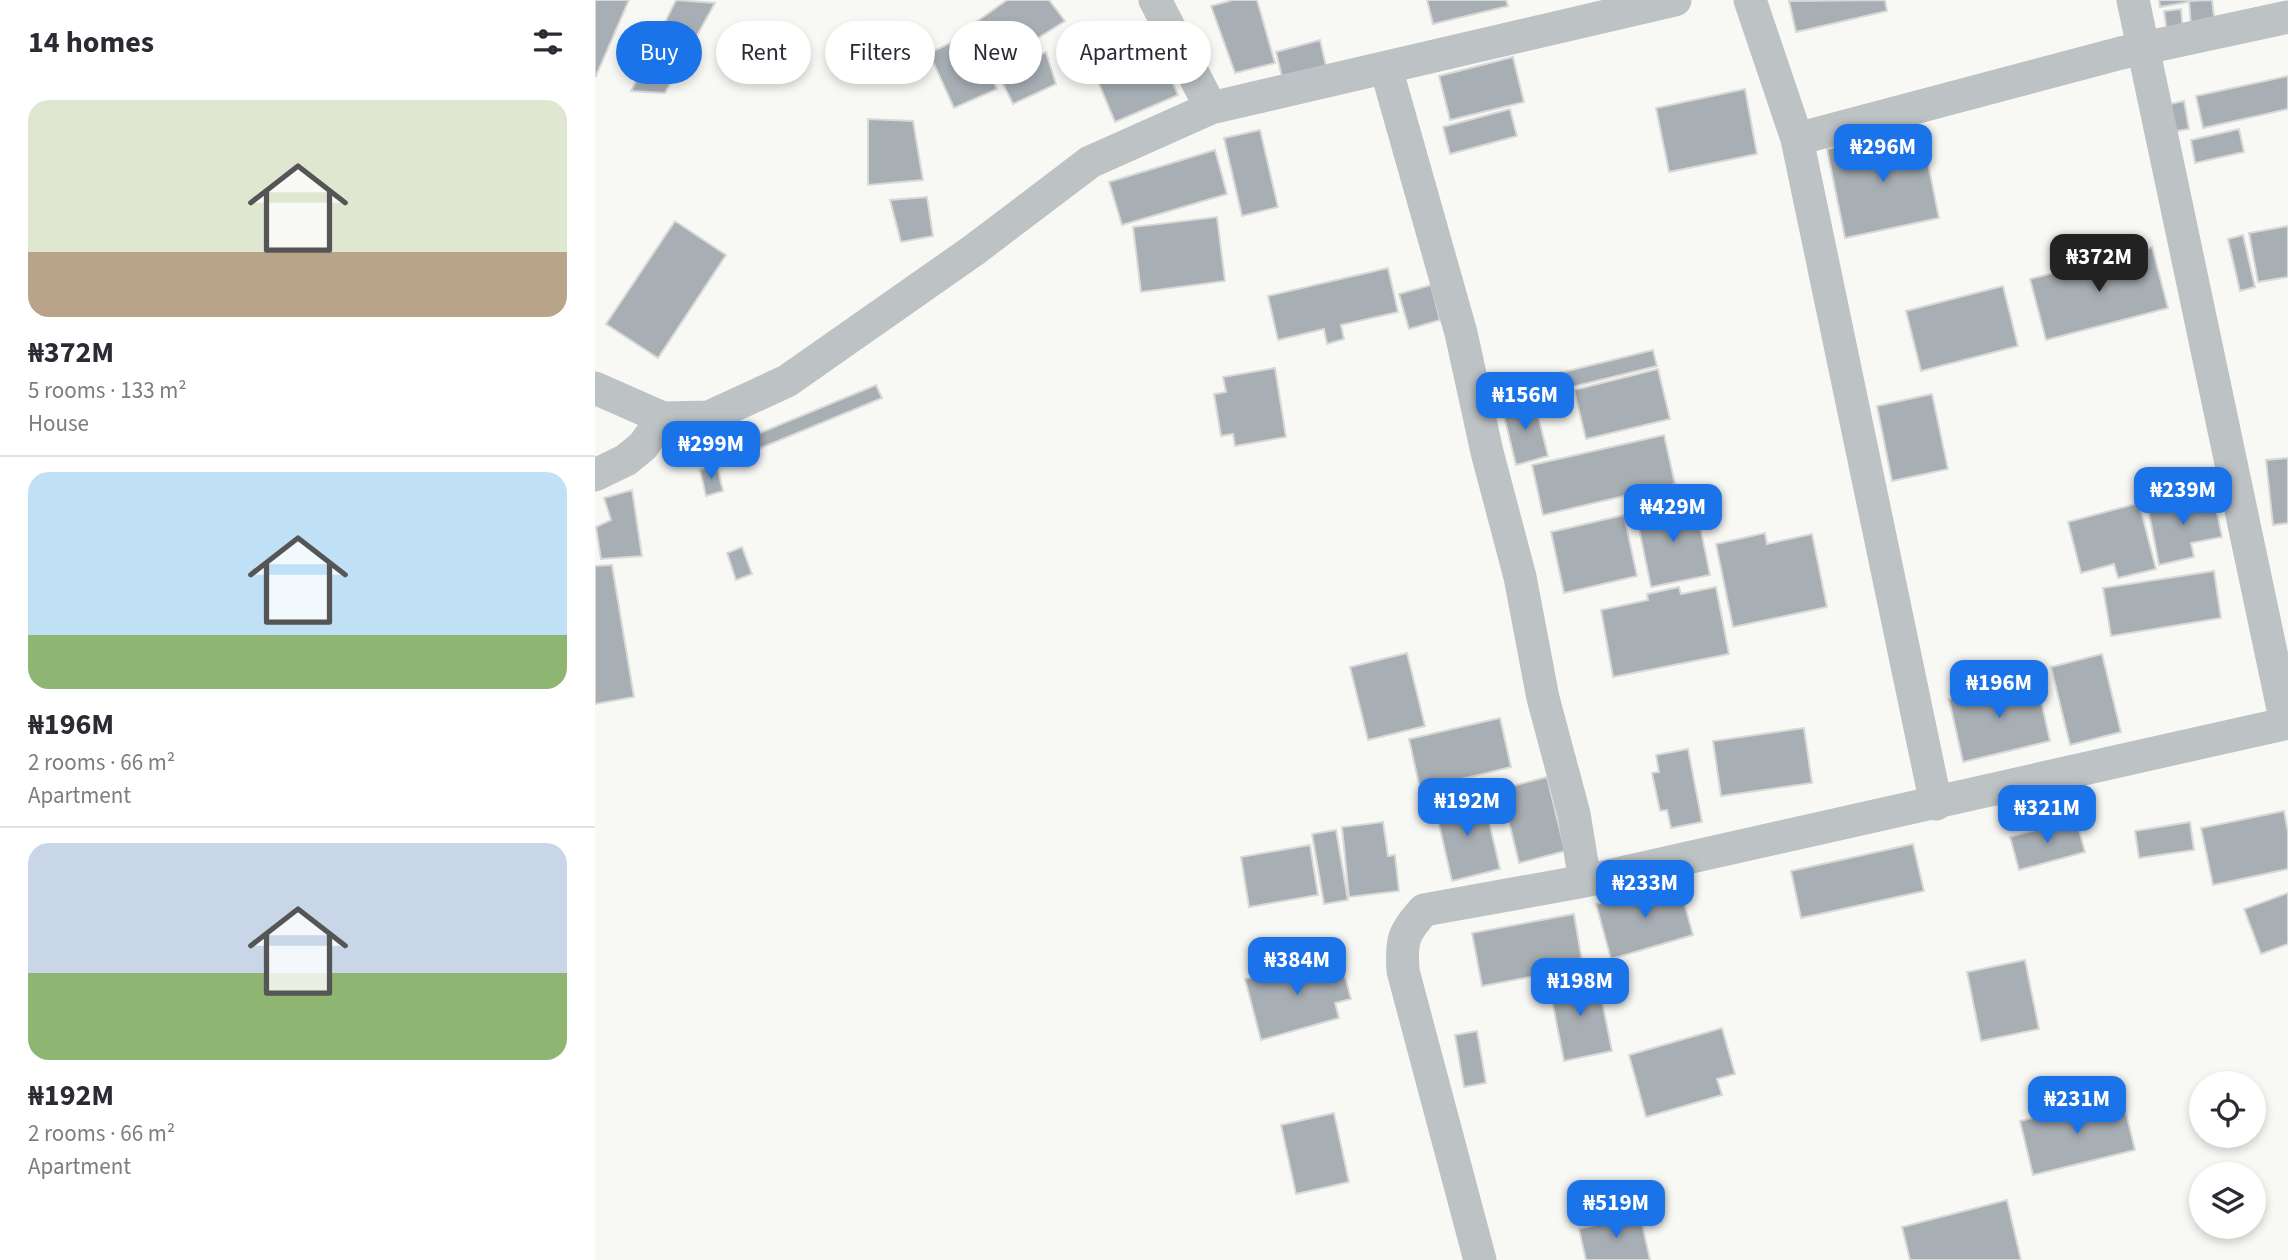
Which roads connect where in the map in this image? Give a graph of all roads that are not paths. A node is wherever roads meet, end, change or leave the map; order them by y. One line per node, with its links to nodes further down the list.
1 (1155, 0): 8 (street)
2 (1675, 0): 7 (street)
3 (1751, 0): 9 (street)
4 (2133, 0): 6 (street)
5 (2288, 17): 6 (street)
6 (2142, 47): 9 (street); 13 (street)
7 (1387, 68): 8 (street); 15 (street)
8 (1211, 108): 11 (street)
9 (1797, 139): 14 (street)
10 (595, 388): 11 (street)
11 (663, 418): 12 (street)
12 (595, 475)
13 (2287, 723): 14 (street)
14 (1936, 804): 15 (street)
15 (1585, 881): 16 (street)
16 (1480, 1260)

